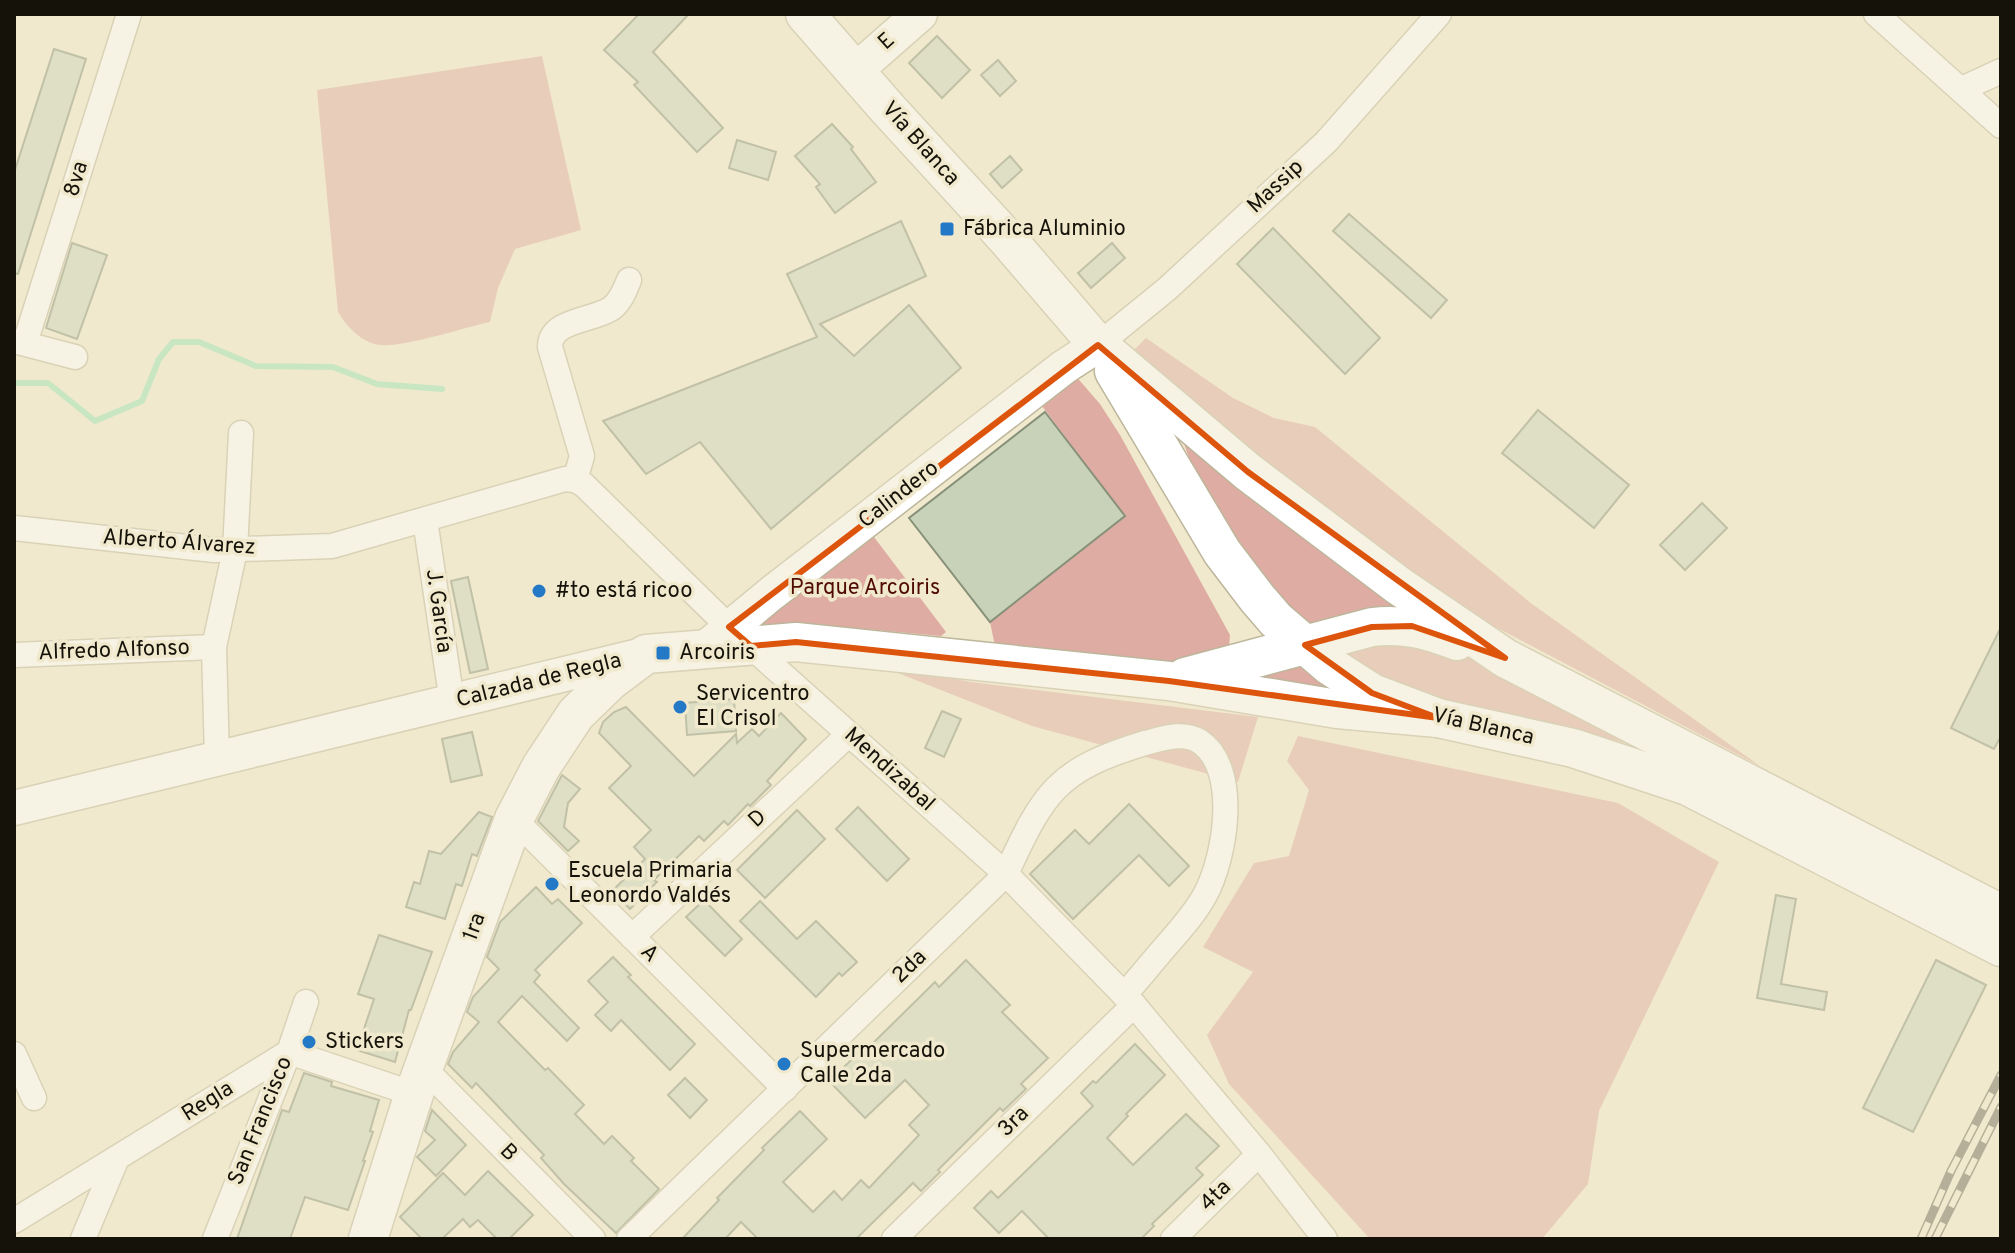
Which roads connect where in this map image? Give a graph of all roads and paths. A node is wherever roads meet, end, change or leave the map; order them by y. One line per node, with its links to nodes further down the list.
1 (129, 14): 11 (street, 8va)
2 (805, 14): 6 (main road, Vía Blanca)
3 (920, 14): 6 (main road, E)
4 (1439, 14): 12 (street, Massip)
5 (1876, 14): 8 (street)
6 (855, 71): 12 (main road, Vía Blanca)
7 (2001, 71): 8 (street)
8 (1962, 89): 9 (street)
9 (2001, 126)
10 (629, 280): 15 (street)
11 (20, 342): 13 (street)
12 (1098, 345): 19 (main road, Vía Blanca); 20 (main road, Calindero); 25 (main road, Vía Blanca)
13 (75, 357)
14 (241, 433): 18 (street)
15 (575, 480): 16 (street, Alberto Álvarez); 20 (street, Mendizabal)
16 (425, 520): 18 (street, Alberto Álvarez); 28 (street, J. García)
17 (14, 528): 18 (street, Alberto Álvarez)
18 (235, 550): 22 (street)
19 (1257, 598): 21 (main road, Vía Blanca); 26 (main road)
20 (728, 641): 23 (main road, Calzada de Regla); 27 (main road, Calzada de Regla); 30 (street, Mendizabal)
21 (1305, 645): 25 (main road); 26 (main road); 29 (main road, Vía Blanca)
22 (214, 647): 24 (street, Alfredo Alfonso); 32 (street)
23 (646, 654): 28 (main road, Calzada de Regla); 34 (main road, 1ra)
24 (14, 655)
25 (1505, 658): 36 (main road, Vía Blanca)
26 (1229, 666): 27 (main road)
27 (1169, 681): 29 (main road, Calzada de Regla)
28 (452, 702): 32 (main road, Calzada de Regla)
29 (1438, 718): 38 (main road, Vía Blanca)
30 (849, 734): 35 (street, Mendizabal); 37 (street, D)
31 (1200, 741): 35 (street, 2da); 39 (street, 3ra)
32 (217, 759): 33 (main road, Calzada de Regla)
33 (14, 808)
34 (514, 819): 37 (street, A); 43 (main road, 1ra)
35 (1006, 874): 39 (street, Mendizabal); 44 (street, 2da)
36 (2001, 914)
37 (632, 937): 44 (street, A)
38 (2001, 947)
39 (1129, 1000): 46 (street, Mendizabal); 54 (street, 3ra)
40 (306, 1002): 41 (street, San Francisco)
41 (289, 1052): 43 (street); 47 (street, Regla); 50 (street, San Francisco)
42 (14, 1054): 45 (street)
43 (419, 1081): 51 (main road, 1ra); 52 (street, B)
44 (785, 1089): 53 (street, 2da)
45 (34, 1098)
46 (1259, 1154): 55 (street, 4ta); 56 (street, Mendizabal)
47 (117, 1158): 48 (street, Regla); 49 (street)
48 (14, 1221)
49 (83, 1239)
50 (215, 1239)
51 (368, 1239)
52 (593, 1239)
53 (629, 1239)
54 (894, 1239)
55 (1173, 1239)
56 (1325, 1239)

